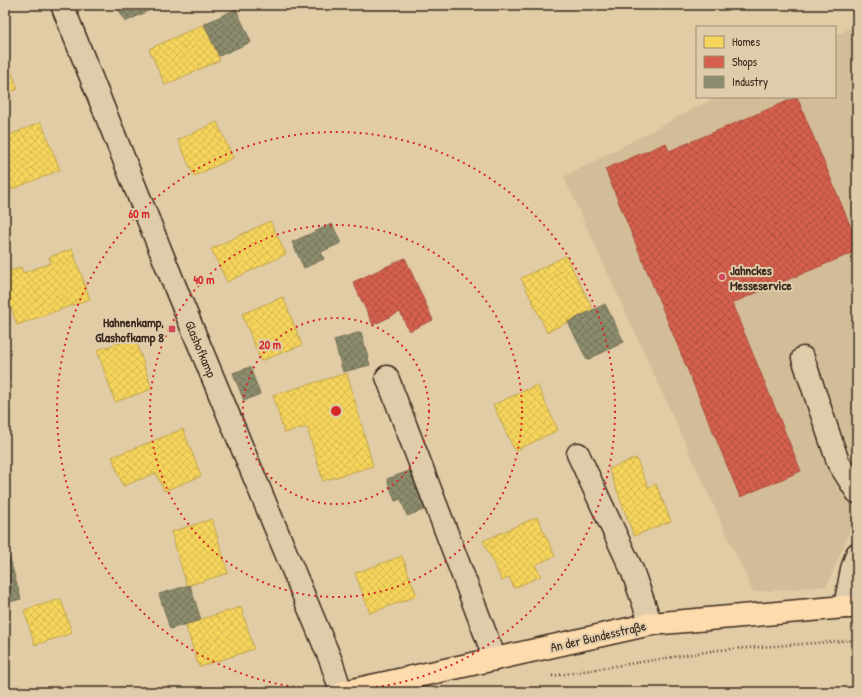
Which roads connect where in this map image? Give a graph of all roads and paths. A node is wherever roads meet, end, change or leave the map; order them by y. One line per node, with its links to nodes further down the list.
1 (62, 5): 12 (street, Glashofkamp)
2 (803, 358): 5 (street)
3 (387, 377): 10 (street)
4 (578, 454): 8 (street)
5 (857, 492)
6 (857, 554): 7 (street)
7 (851, 607): 8 (main road, An der Bundesstraße)
8 (651, 624): 10 (main road, An der Bundesstraße)
9 (857, 640): 11 (path)
10 (495, 659): 12 (main road, An der Bundesstraße)
11 (548, 677)
12 (343, 692)

